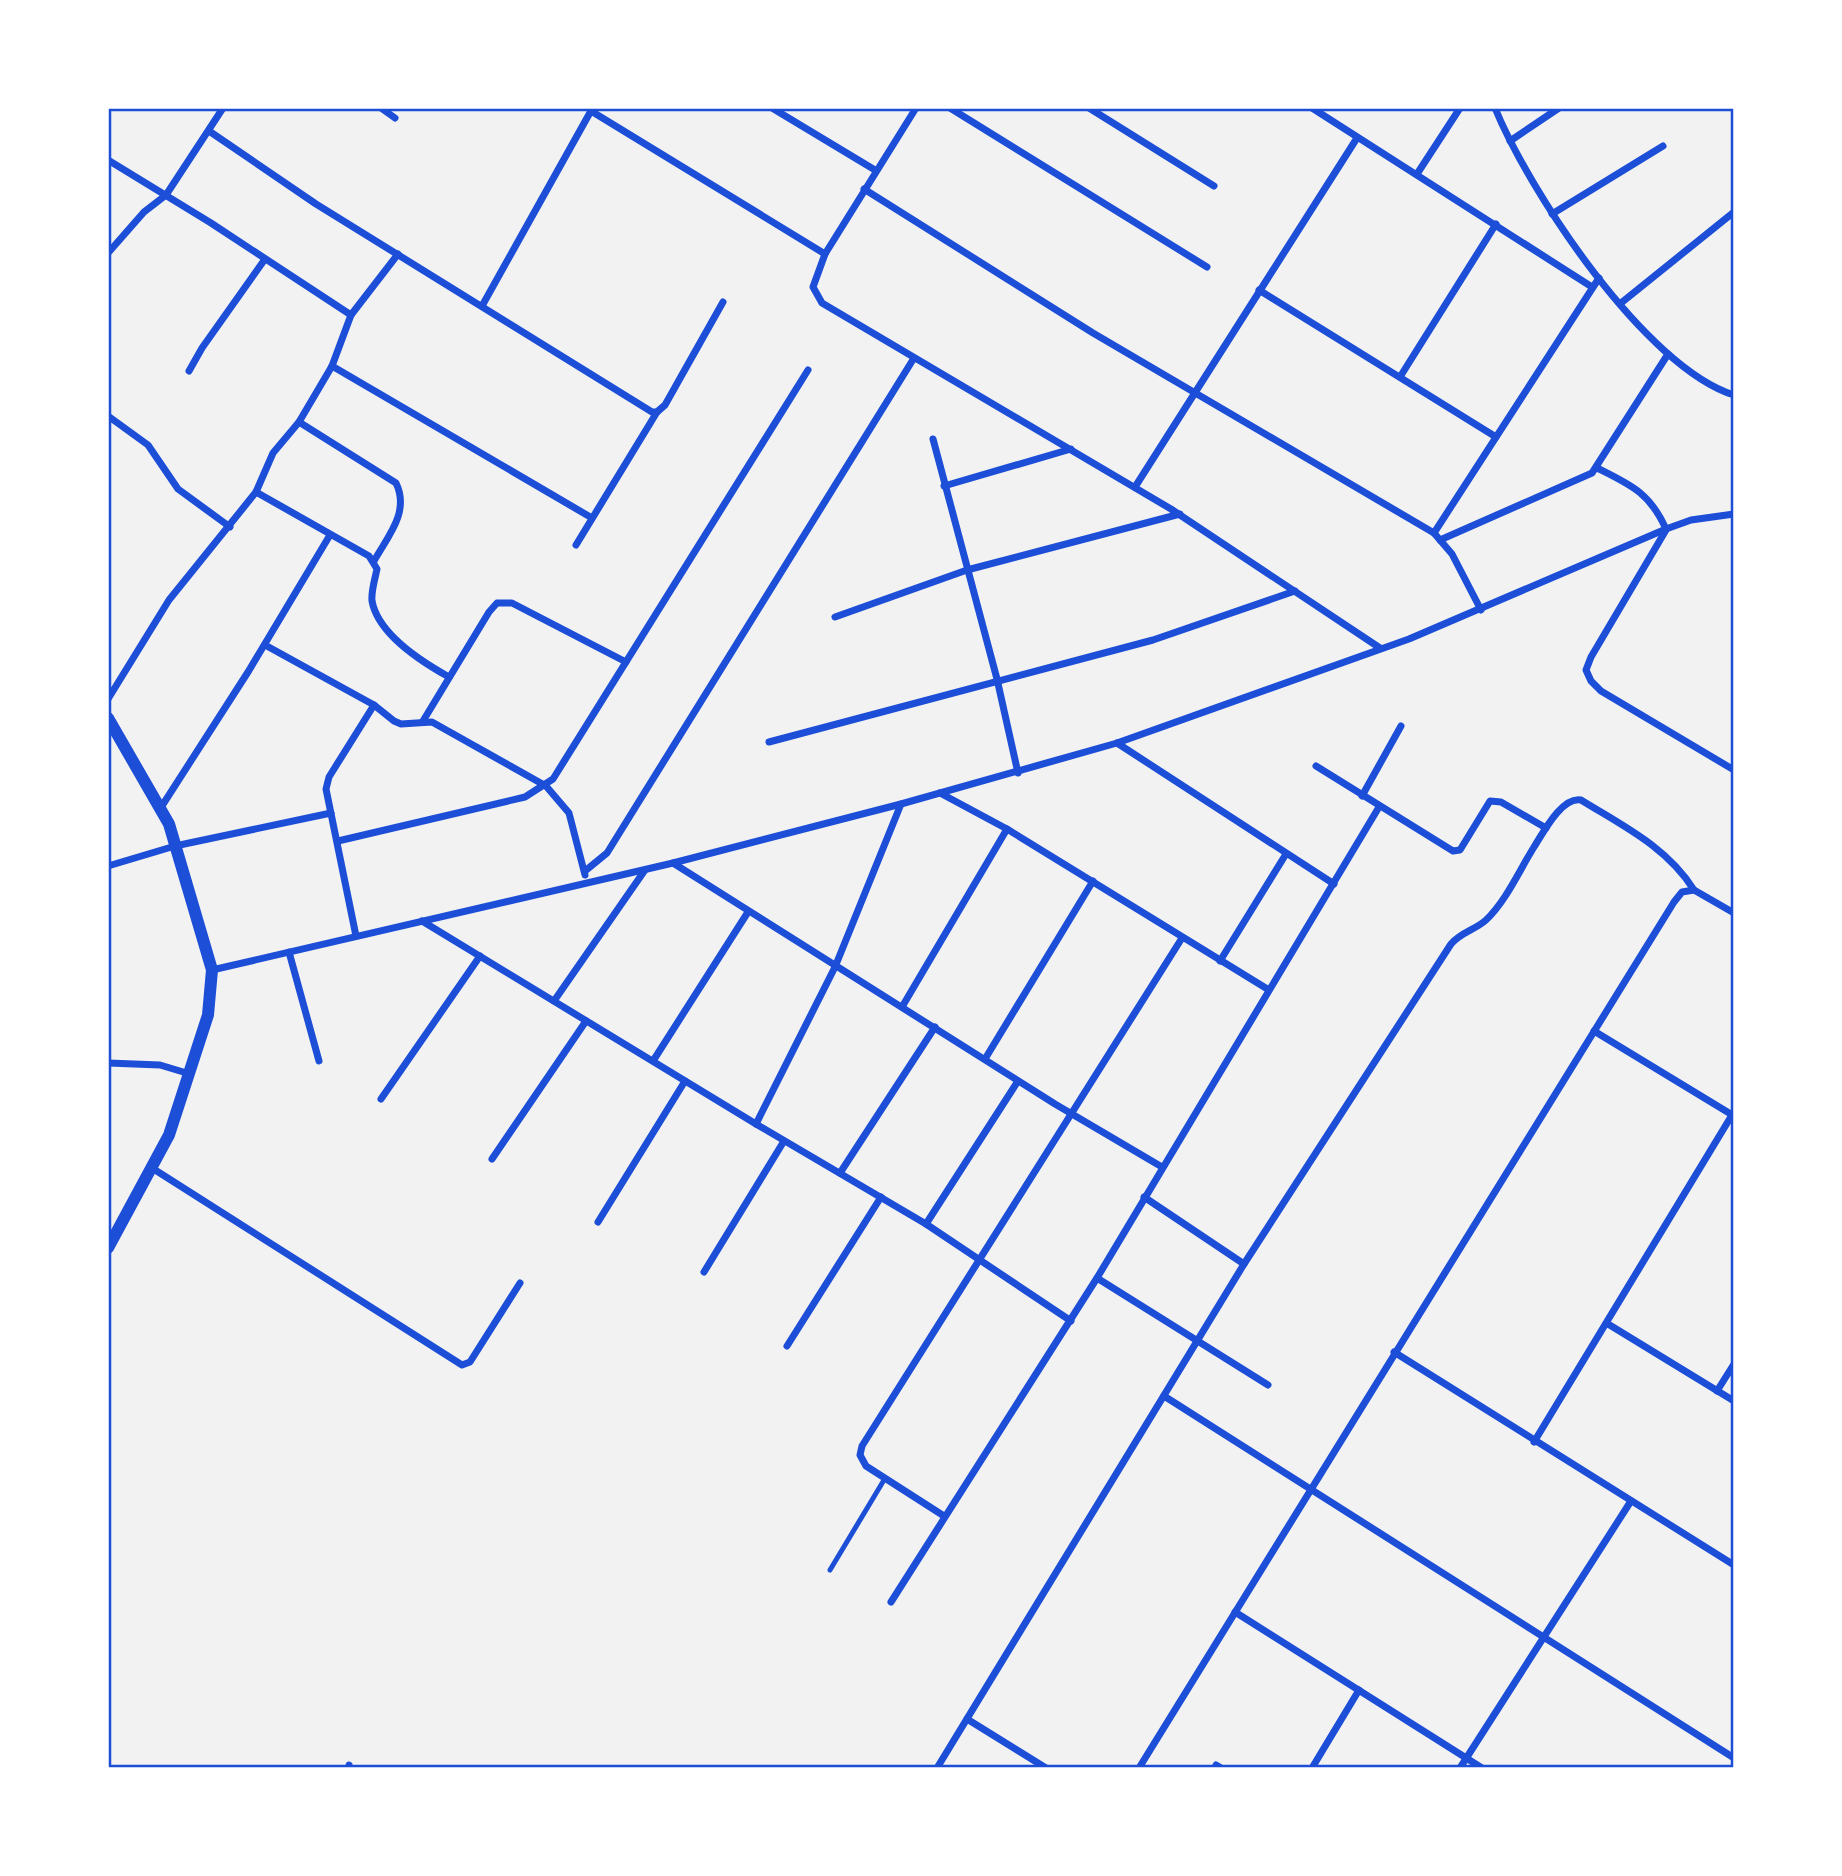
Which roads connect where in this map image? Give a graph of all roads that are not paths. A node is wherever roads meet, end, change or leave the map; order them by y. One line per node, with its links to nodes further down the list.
1 (223, 108): 13 (street)
2 (381, 108): 12 (street)
3 (772, 108): 18 (street)
4 (916, 108): 18 (street)
5 (950, 108): 30 (street)
6 (1089, 108): 20 (street)
7 (1460, 108): 19 (street)
8 (1495, 108): 15 (street)
9 (1559, 108): 15 (street)
10 (592, 110): 28 (street); 36 (street)
11 (1316, 110): 14 (street)
12 (396, 118)
13 (209, 131): 22 (street); 27 (street)
14 (1357, 138): 19 (street); 33 (street)
15 (1510, 141): 24 (street)
16 (1662, 146): 24 (street)
17 (108, 160): 22 (street)
18 (875, 170): 21 (street)
19 (1417, 174): 25 (street)
20 (1214, 186)
21 (864, 189): 28 (street); 44 (street)
22 (166, 195): 26 (street); 29 (street)
23 (1734, 212): 35 (street)
24 (1552, 214): 31 (street)
25 (1496, 224): 32 (street); 43 (street)
26 (108, 253)
27 (398, 254): 36 (street); 37 (street)
28 (825, 254): 39 (street)
29 (265, 259): 37 (street); 42 (street)
30 (1207, 267)
31 (1599, 278): 32 (street); 35 (street)
32 (1592, 287): 49 (street)
33 (1259, 290): 43 (street); 44 (street)
34 (723, 302): 46 (street)
35 (1621, 303): 38 (street)
36 (482, 306): 46 (street)
37 (351, 316): 40 (street)
38 (1668, 354): 45 (street); 52 (street)
39 (914, 358): 51 (street); 100 (street)
40 (332, 366): 48 (street); 58 (street)
41 (808, 370): 72 (street)
42 (189, 371)
43 (1400, 377): 49 (street)
44 (1195, 392): 54 (street); 61 (street)
45 (1734, 395)
46 (657, 412): 58 (street)
47 (108, 416): 59 (street)
48 (299, 422): 55 (street); 65 (street)
49 (1496, 437): 61 (street)
50 (933, 439): 53 (street)
51 (1071, 449): 53 (street); 54 (street)
52 (1597, 468): 60 (street); 63 (street)
53 (944, 486): 66 (street)
54 (1135, 487): 56 (street)
55 (256, 492): 59 (street); 62 (street)
56 (1180, 514): 66 (street); 67 (street)
57 (1734, 514): 60 (street)
58 (592, 518): 64 (street)
59 (230, 527): 75 (street)
60 (1666, 529): 68 (street); 83 (street)
61 (1434, 533): 63 (street)
62 (330, 535): 65 (street); 70 (street)
63 (1440, 540): 68 (street)
64 (576, 545)
65 (374, 561): 73 (street)
66 (967, 570): 69 (street); 74 (street)
67 (1295, 591): 71 (street); 74 (street)
68 (1481, 610): 71 (street)
69 (835, 617)
70 (265, 645): 76 (street); 90 (street)
71 (1380, 648): 81 (street)
72 (625, 662): 73 (street); 85 (street)
73 (449, 677): 78 (street)
74 (997, 679): 80 (street); 84 (street)
75 (108, 699)
76 (374, 705): 78 (street); 91 (street)
77 (108, 718): 90 (street)
78 (423, 720): 85 (street)
79 (1401, 726): 87 (street)
80 (769, 743)
81 (1116, 743): 84 (street); 96 (street)
82 (1316, 766): 87 (street)
83 (1734, 770)
84 (1018, 773): 86 (street)
85 (546, 786): 94 (street); 100 (street)
86 (940, 793): 88 (street); 93 (street)
87 (1363, 796): 89 (street)
88 (901, 804): 97 (street); 113 (street)
89 (1379, 807): 92 (street); 103 (street)
90 (160, 808): 95 (street)
91 (331, 813): 94 (street); 95 (street)
92 (1546, 828): 104 (street); 143 (street)
93 (1007, 829): 101 (street); 117 (street)
94 (338, 841): 108 (street)
95 (175, 846): 98 (street); 114 (street)
96 (1286, 854): 103 (street); 112 (street)
97 (673, 863): 99 (street); 105 (street)
98 (108, 866)
99 (645, 869): 102 (street); 116 (street)
100 (585, 871): 102 (street)
101 (1093, 881): 109 (street); 121 (street)
102 (585, 883): 107 (street)
103 (1334, 884): 115 (street)
104 (1694, 890): 106 (street); 120 (street)
105 (748, 912): 113 (street); 123 (street)
106 (1734, 913)
107 (422, 921): 108 (street); 111 (street)
108 (356, 936): 110 (street)
109 (1182, 938): 112 (street); 129 (street)
110 (289, 952): 114 (street); 122 (street)
111 (480, 956): 116 (street); 128 (street)
112 (1220, 961): 115 (street)
113 (835, 967): 117 (street); 131 (street)
114 (212, 970): 125 (street)
115 (1269, 990): 134 (street)
116 (554, 1001): 118 (street)
117 (902, 1007): 119 (street)
118 (586, 1021): 123 (street); 133 (street)
119 (935, 1027): 121 (street); 136 (street)
120 (1594, 1031): 130 (street); 151 (street)
121 (985, 1059): 127 (street)
122 (319, 1061)
123 (653, 1061): 126 (street)
124 (108, 1063): 125 (street)
125 (190, 1074): 135 (street)
126 (685, 1081): 131 (street); 139 (street)
127 (1018, 1081): 129 (street); 140 (street)
128 (382, 1099)
129 (1073, 1114): 134 (street); 142 (street)
130 (1733, 1115): 148 (street)
131 (756, 1125): 132 (street)
132 (784, 1141): 136 (street); 144 (street)
133 (492, 1159)
134 (1161, 1167): 138 (street)
135 (152, 1168): 141 (street); 146 (street)
136 (840, 1173): 137 (street)
137 (881, 1197): 140 (street); 150 (street)
138 (1144, 1197): 143 (street); 145 (street)
139 (598, 1222)
140 (926, 1224): 142 (street)
141 (108, 1248)
142 (981, 1259): 147 (street); 158 (street)
143 (1244, 1264): 149 (street)
144 (704, 1272)
145 (1097, 1279): 147 (street); 149 (street)
146 (520, 1283)
147 (1071, 1321): 161 (street)
148 (1608, 1324): 154 (street); 157 (street)
149 (1196, 1341): 153 (street); 155 (street)
150 (787, 1346)
151 (1394, 1352): 157 (street); 159 (street)
152 (1734, 1364): 154 (street)
153 (1268, 1385)
154 (1717, 1391): 156 (street)
155 (1164, 1396): 159 (street); 168 (street)
156 (1734, 1401)
157 (1534, 1441): 160 (street)
158 (884, 1480): 161 (street); 163 (lane)
159 (1311, 1487): 165 (street); 166 (street)
160 (1631, 1501): 162 (street); 166 (street)
161 (944, 1516): 164 (street)
162 (1734, 1565)
163 (830, 1570)
164 (891, 1602)
165 (1235, 1612): 167 (street); 173 (street)
166 (1541, 1637): 169 (street); 170 (street)
167 (1359, 1690): 169 (street); 174 (street)
168 (967, 1719): 171 (street); 172 (street)
169 (1466, 1758): 175 (street); 176 (street)
170 (1734, 1758)
171 (937, 1768)
172 (1046, 1768)
173 (1139, 1768)
174 (1312, 1768)
175 (1460, 1768)
176 (1482, 1768)

